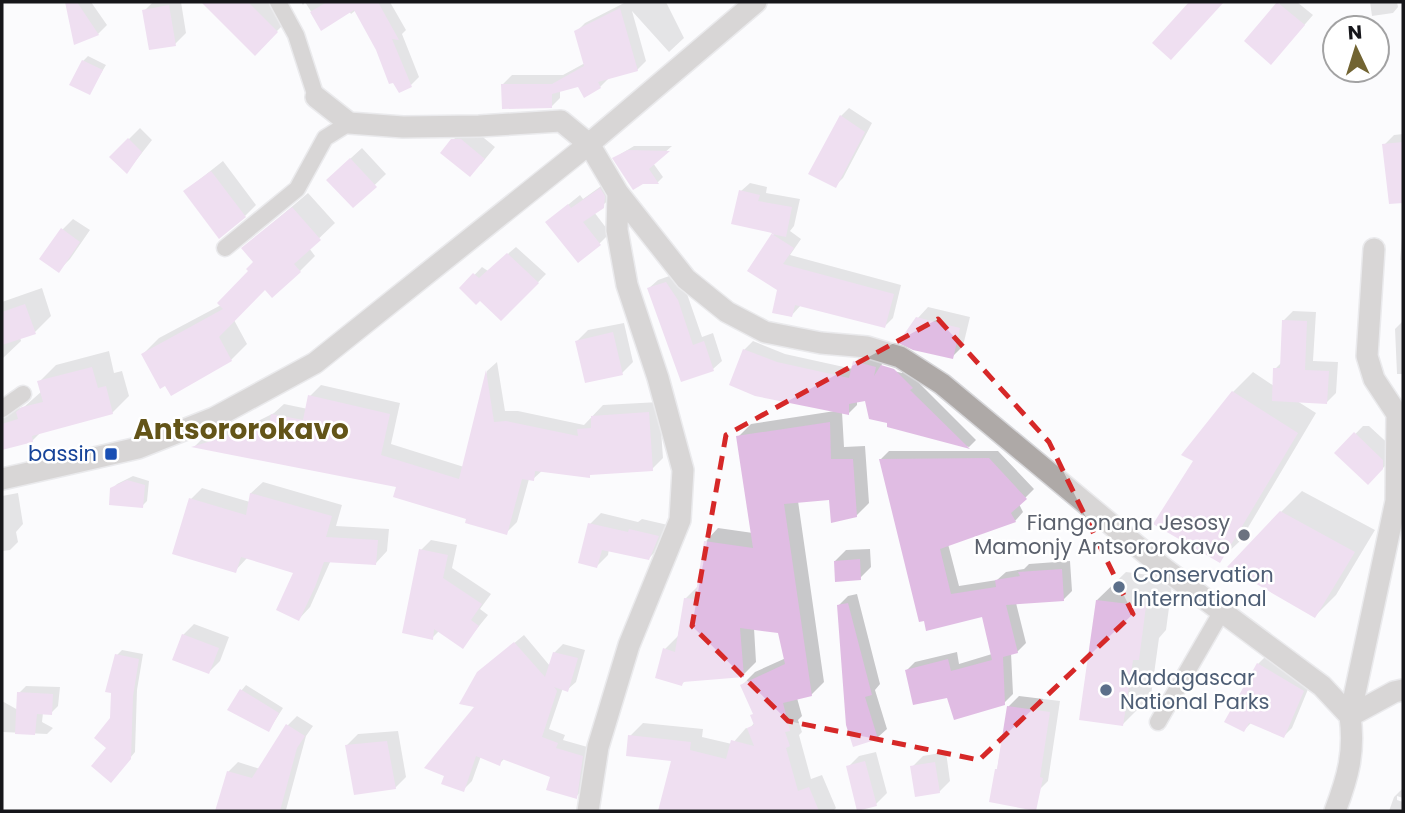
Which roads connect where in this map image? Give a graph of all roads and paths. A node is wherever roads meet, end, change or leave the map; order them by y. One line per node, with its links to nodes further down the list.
1 (278, 2): 3 (lane)
2 (756, 2): 5 (street)
3 (316, 97): 4 (street)
4 (349, 123): 5 (street); 7 (lane)
5 (589, 144): 6 (street); 12 (street)
6 (618, 193): 14 (street); 18 (street)
7 (225, 248)
8 (1374, 249): 11 (street)
9 (23, 394): 10 (lane)
10 (2, 409)
11 (1400, 413): 13 (street)
12 (2, 479)
13 (1400, 501): 16 (street)
14 (1222, 611): 16 (street); 17 (lane)
15 (1403, 690): 16 (street)
16 (1350, 716): 19 (street)
17 (1157, 722)
18 (588, 811)
19 (1335, 811)

